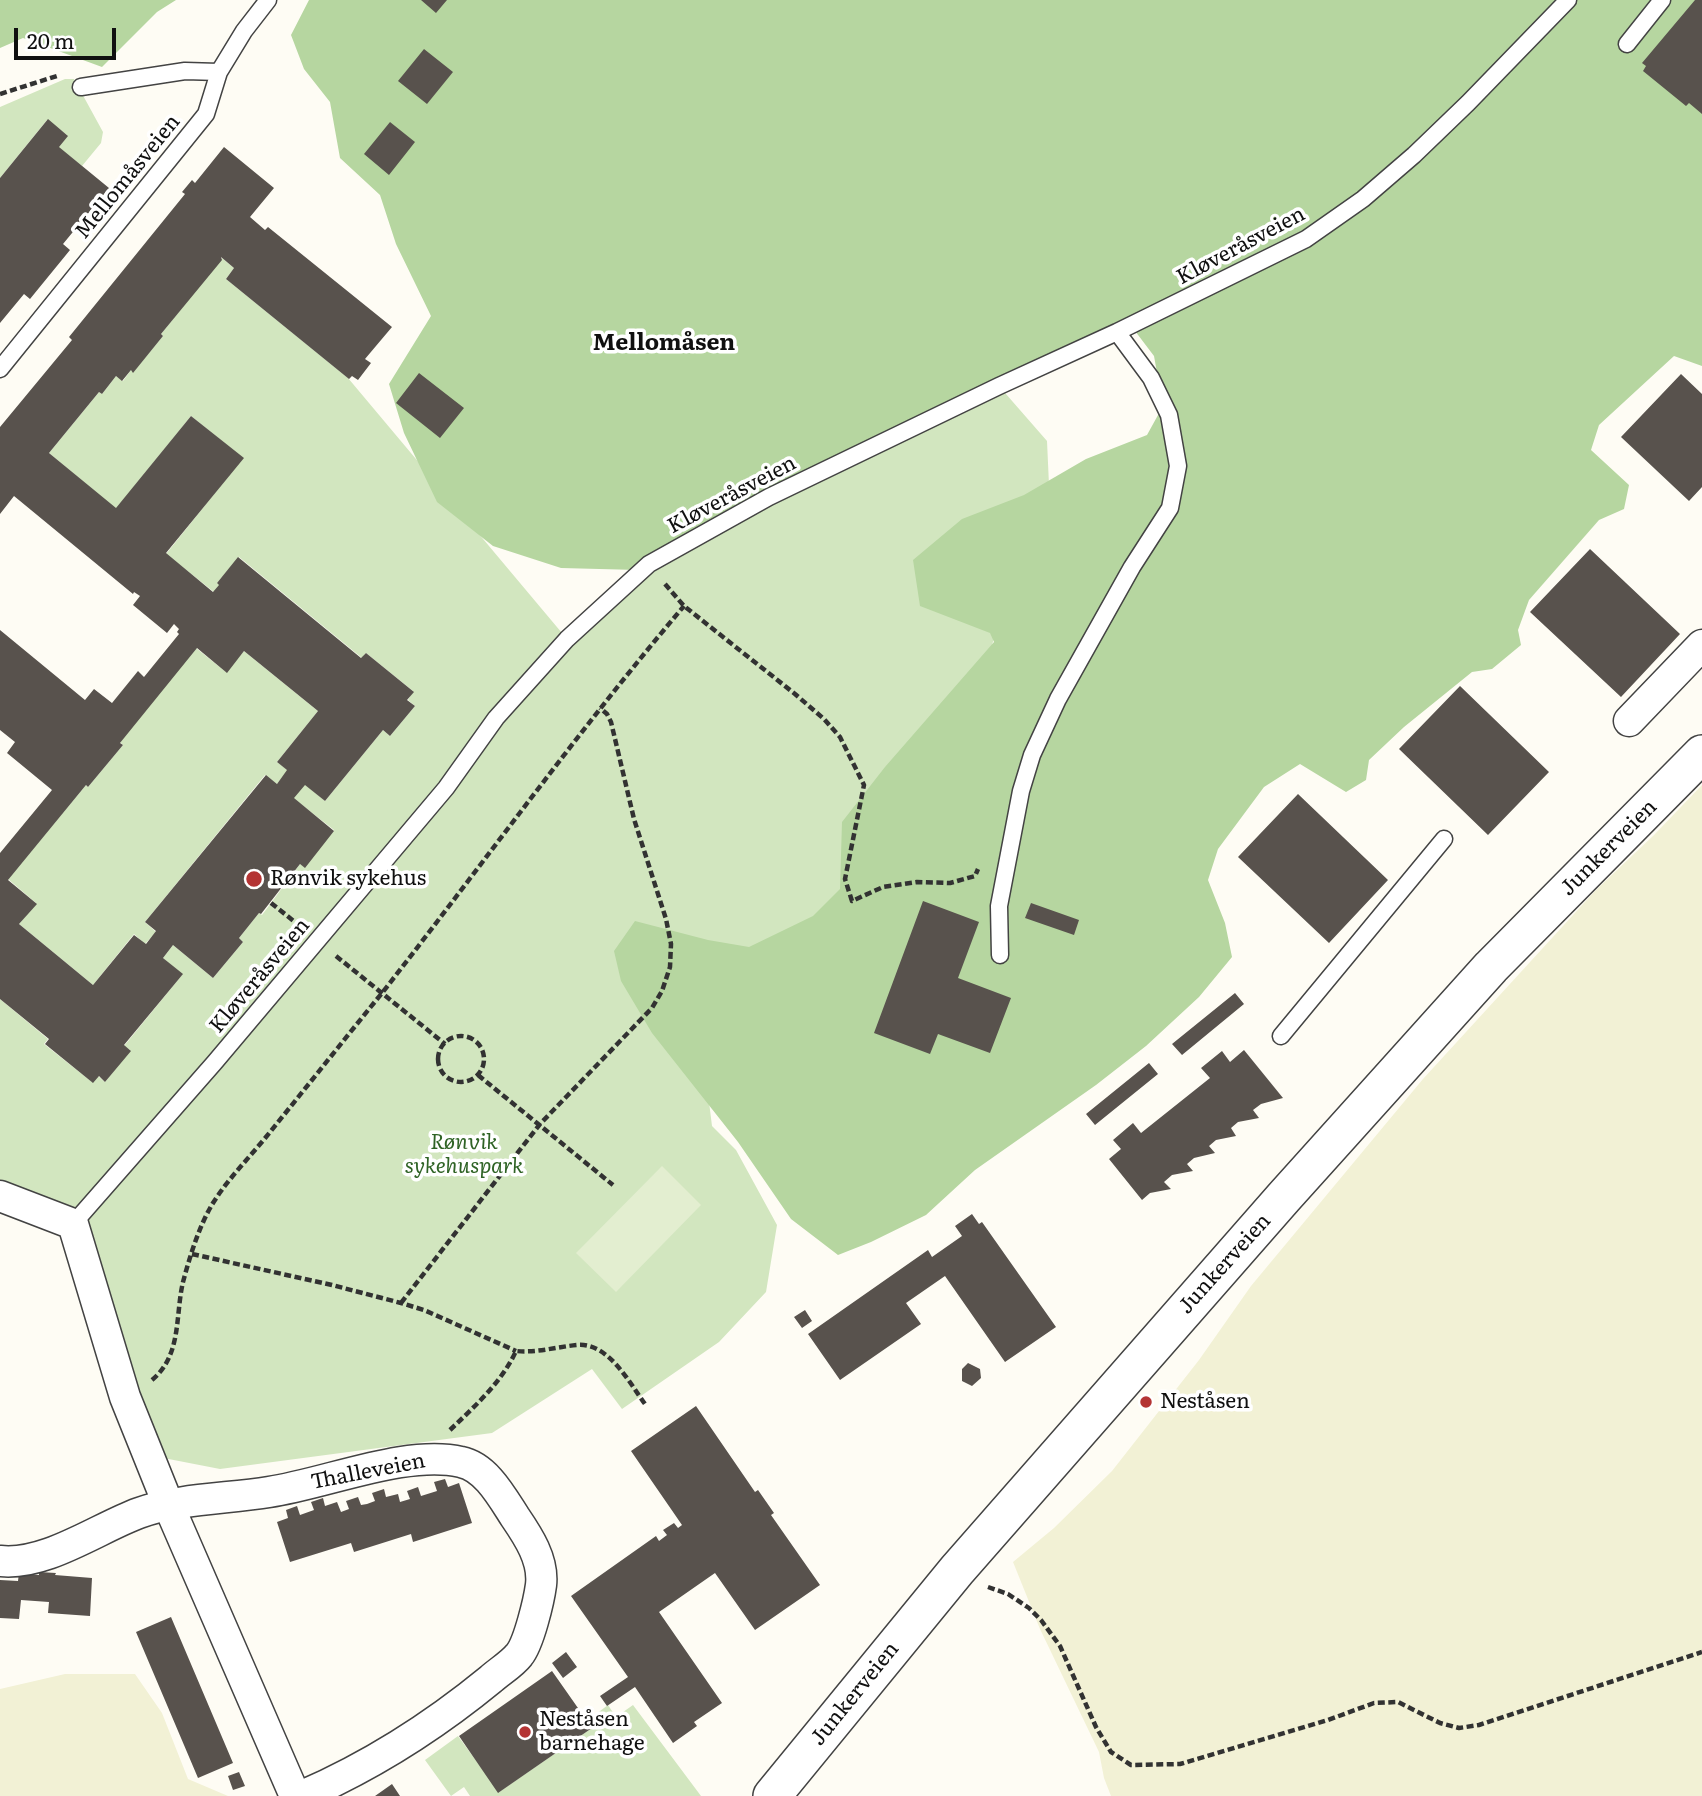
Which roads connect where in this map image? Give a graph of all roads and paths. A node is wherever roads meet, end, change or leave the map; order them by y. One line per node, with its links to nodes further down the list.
1 (268, 0): 5 (lane, Mellomåsveien)
2 (1568, 0): 8 (lane, Kløveråsveien)
3 (1662, 0): 4 (lane)
4 (1627, 44)
5 (219, 72): 6 (lane); 9 (lane, Mellomåsveien)
6 (84, 87): 7 (path)
7 (0, 94)
8 (1117, 332): 10 (lane, Kløveråsveien); 19 (lane)
9 (0, 369)
10 (649, 565): 11 (path); 27 (lane, Kløveråsveien)
11 (684, 606): 13 (path); 17 (path)
12 (1702, 645): 14 (street)
13 (600, 708): 20 (path); 24 (path)
14 (1629, 720)
15 (1702, 754): 40 (street, Junkerveien)
16 (1444, 839): 21 (lane)
17 (981, 864)
18 (328, 949): 20 (path)
19 (1000, 955)
20 (381, 993): 22 (path); 28 (path)
21 (1281, 1036)
22 (444, 1044): 23 (path); 23 (path)
23 (478, 1075): 24 (path)
24 (540, 1124): 25 (path); 29 (path)
25 (613, 1185)
26 (0, 1196): 27 (street)
27 (73, 1224): 31 (street)
28 (192, 1254): 29 (path); 31 (path)
29 (401, 1303): 30 (path)
30 (516, 1351): 32 (path); 33 (path)
31 (125, 1396): 34 (street)
32 (645, 1404)
33 (422, 1458): 34 (street, Thalleveien); 39 (street, Thalleveien)
34 (168, 1504): 35 (street, Thalleveien); 38 (street)
35 (0, 1561)
36 (976, 1583): 37 (path)
37 (1702, 1652)
38 (295, 1796)
39 (302, 1796)
40 (772, 1796)

